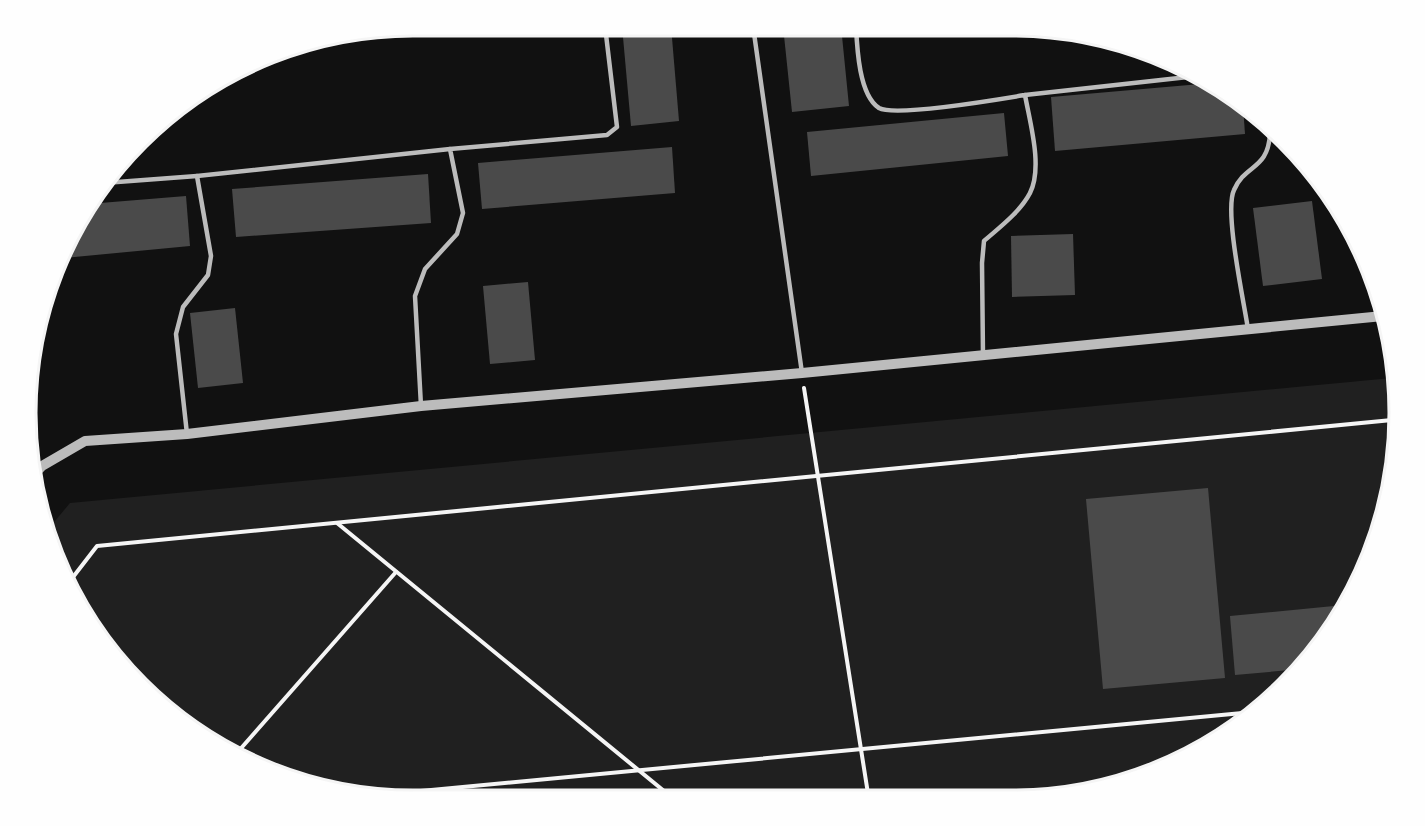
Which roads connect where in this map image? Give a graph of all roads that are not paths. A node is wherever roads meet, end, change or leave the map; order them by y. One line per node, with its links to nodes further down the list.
1 (606, 36): 7 (lane)
2 (754, 36): 13 (lane)
3 (857, 36): 5 (lane)
4 (1184, 77): 5 (lane)
5 (1025, 95): 12 (lane)
6 (1270, 138): 11 (lane)
7 (450, 150): 8 (lane); 14 (lane)
8 (197, 176): 9 (lane); 15 (lane)
9 (115, 182)
10 (1376, 317): 11 (street)
11 (1248, 330): 12 (street)
12 (983, 356): 13 (street)
13 (802, 373): 14 (street)
14 (421, 406): 15 (street)
15 (187, 434): 16 (street)
16 (40, 468)

